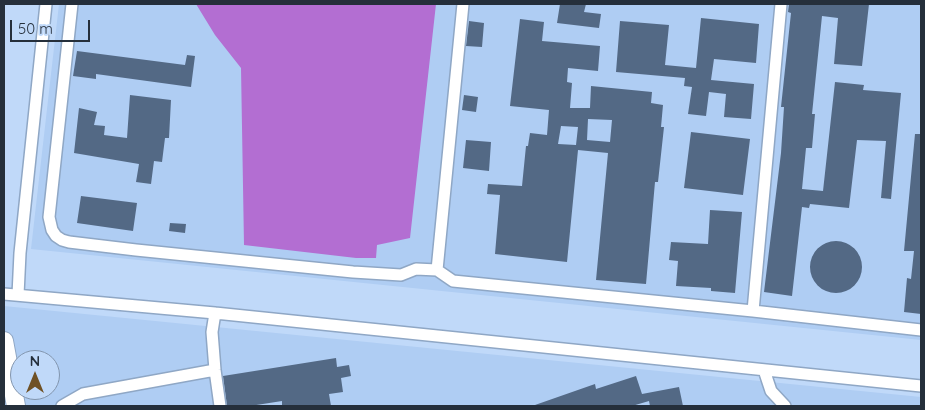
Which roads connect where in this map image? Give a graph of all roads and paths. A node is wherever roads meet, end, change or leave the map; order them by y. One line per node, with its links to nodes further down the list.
1 (46, 4): 7 (street)
2 (72, 4): 5 (street)
3 (463, 4): 5 (street)
4 (781, 4): 8 (street)
5 (437, 270): 8 (street)
6 (4, 294): 7 (street)
7 (18, 296): 9 (street)
8 (753, 311): 10 (street)
9 (215, 313): 12 (street); 13 (street)
10 (921, 330)
11 (4, 341): 15 (highway)
12 (215, 370): 16 (street); 17 (street)
13 (764, 370): 14 (street); 18 (street)
14 (921, 386)
15 (16, 406)
16 (62, 406)
17 (220, 406)
18 (785, 406)

